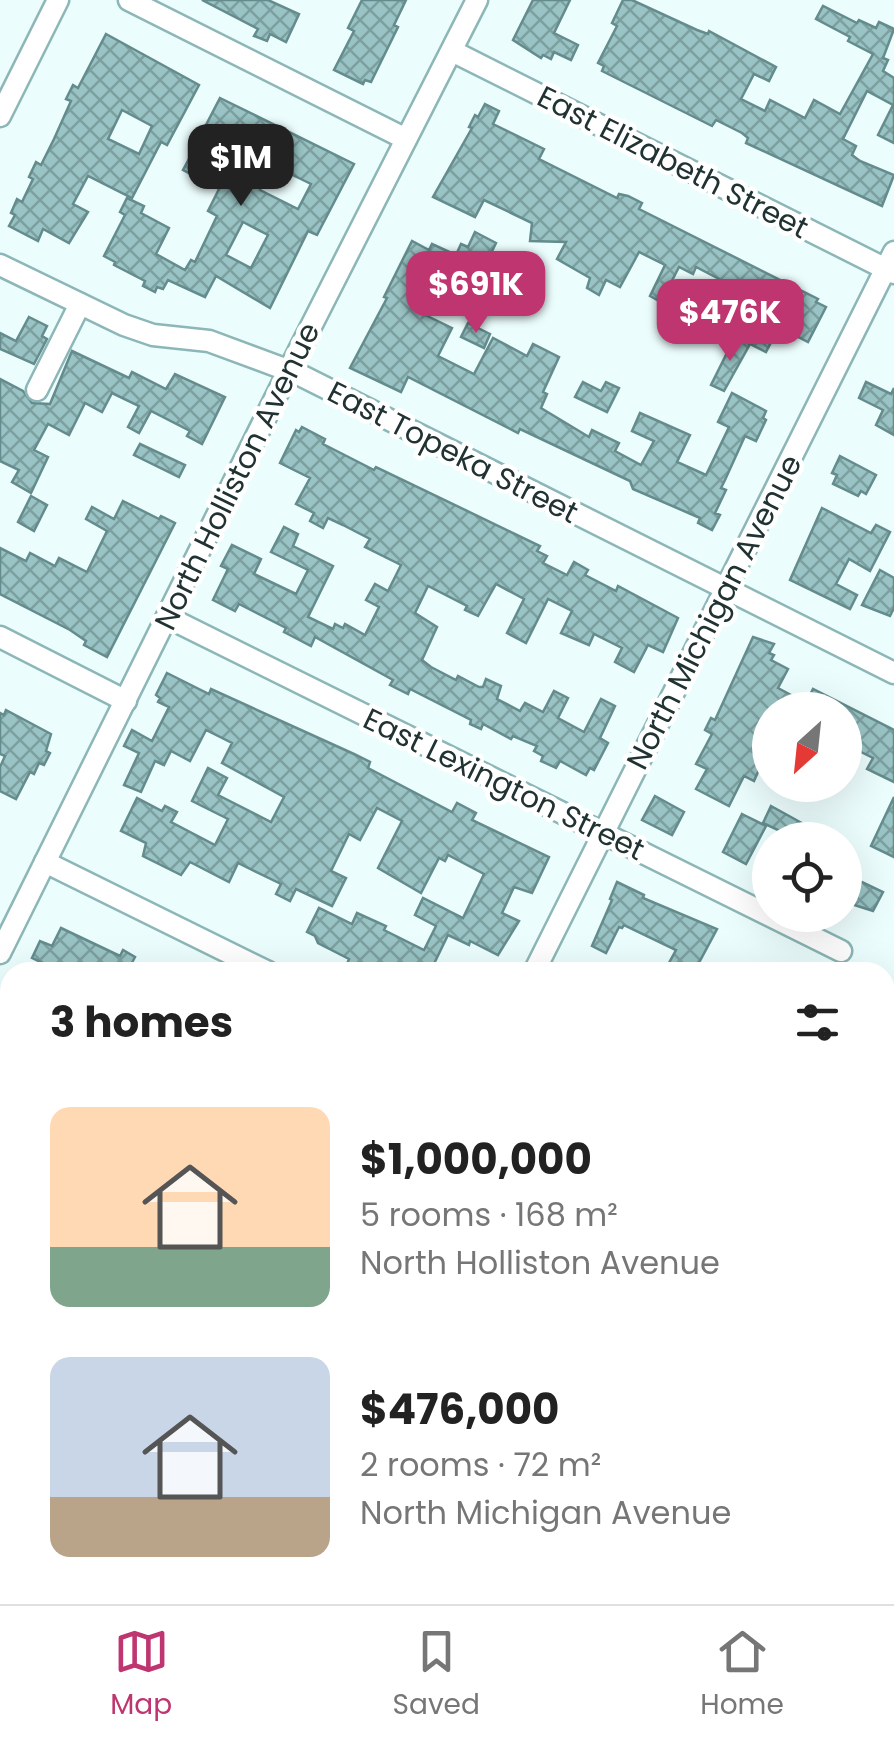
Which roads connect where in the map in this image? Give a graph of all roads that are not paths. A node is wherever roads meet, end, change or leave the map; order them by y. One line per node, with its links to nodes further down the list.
1 (58, 0): 5 (street)
2 (129, 0): 6 (street)
3 (477, 0): 4 (street, North Holliston Avenue)
4 (452, 50): 6 (street, North Holliston Avenue); 8 (street, East Elizabeth Street)
5 (0, 116)
6 (406, 139): 10 (street, North Holliston Avenue)
7 (0, 265): 9 (street, East Topeka Street)
8 (891, 265): 12 (street, North Michigan Avenue)
9 (80, 304): 10 (street, East Topeka Street); 11 (street)
10 (289, 371): 12 (street, East Topeka Street); 13 (street, North Holliston Avenue)
11 (37, 390)
12 (726, 590): 15 (street, East Topeka Street); 17 (street, North Michigan Avenue)
13 (166, 617): 16 (street, North Holliston Avenue); 17 (street, East Lexington Street)
14 (0, 637): 16 (street)
15 (894, 673)
16 (126, 700): 18 (street, North Holliston Avenue)
17 (603, 833): 19 (street, East Lexington Street); 22 (street, North Michigan Avenue)
18 (44, 862): 20 (street, North Holliston Avenue); 21 (street)
19 (841, 951)
20 (0, 953)
21 (248, 962)
22 (539, 962)

